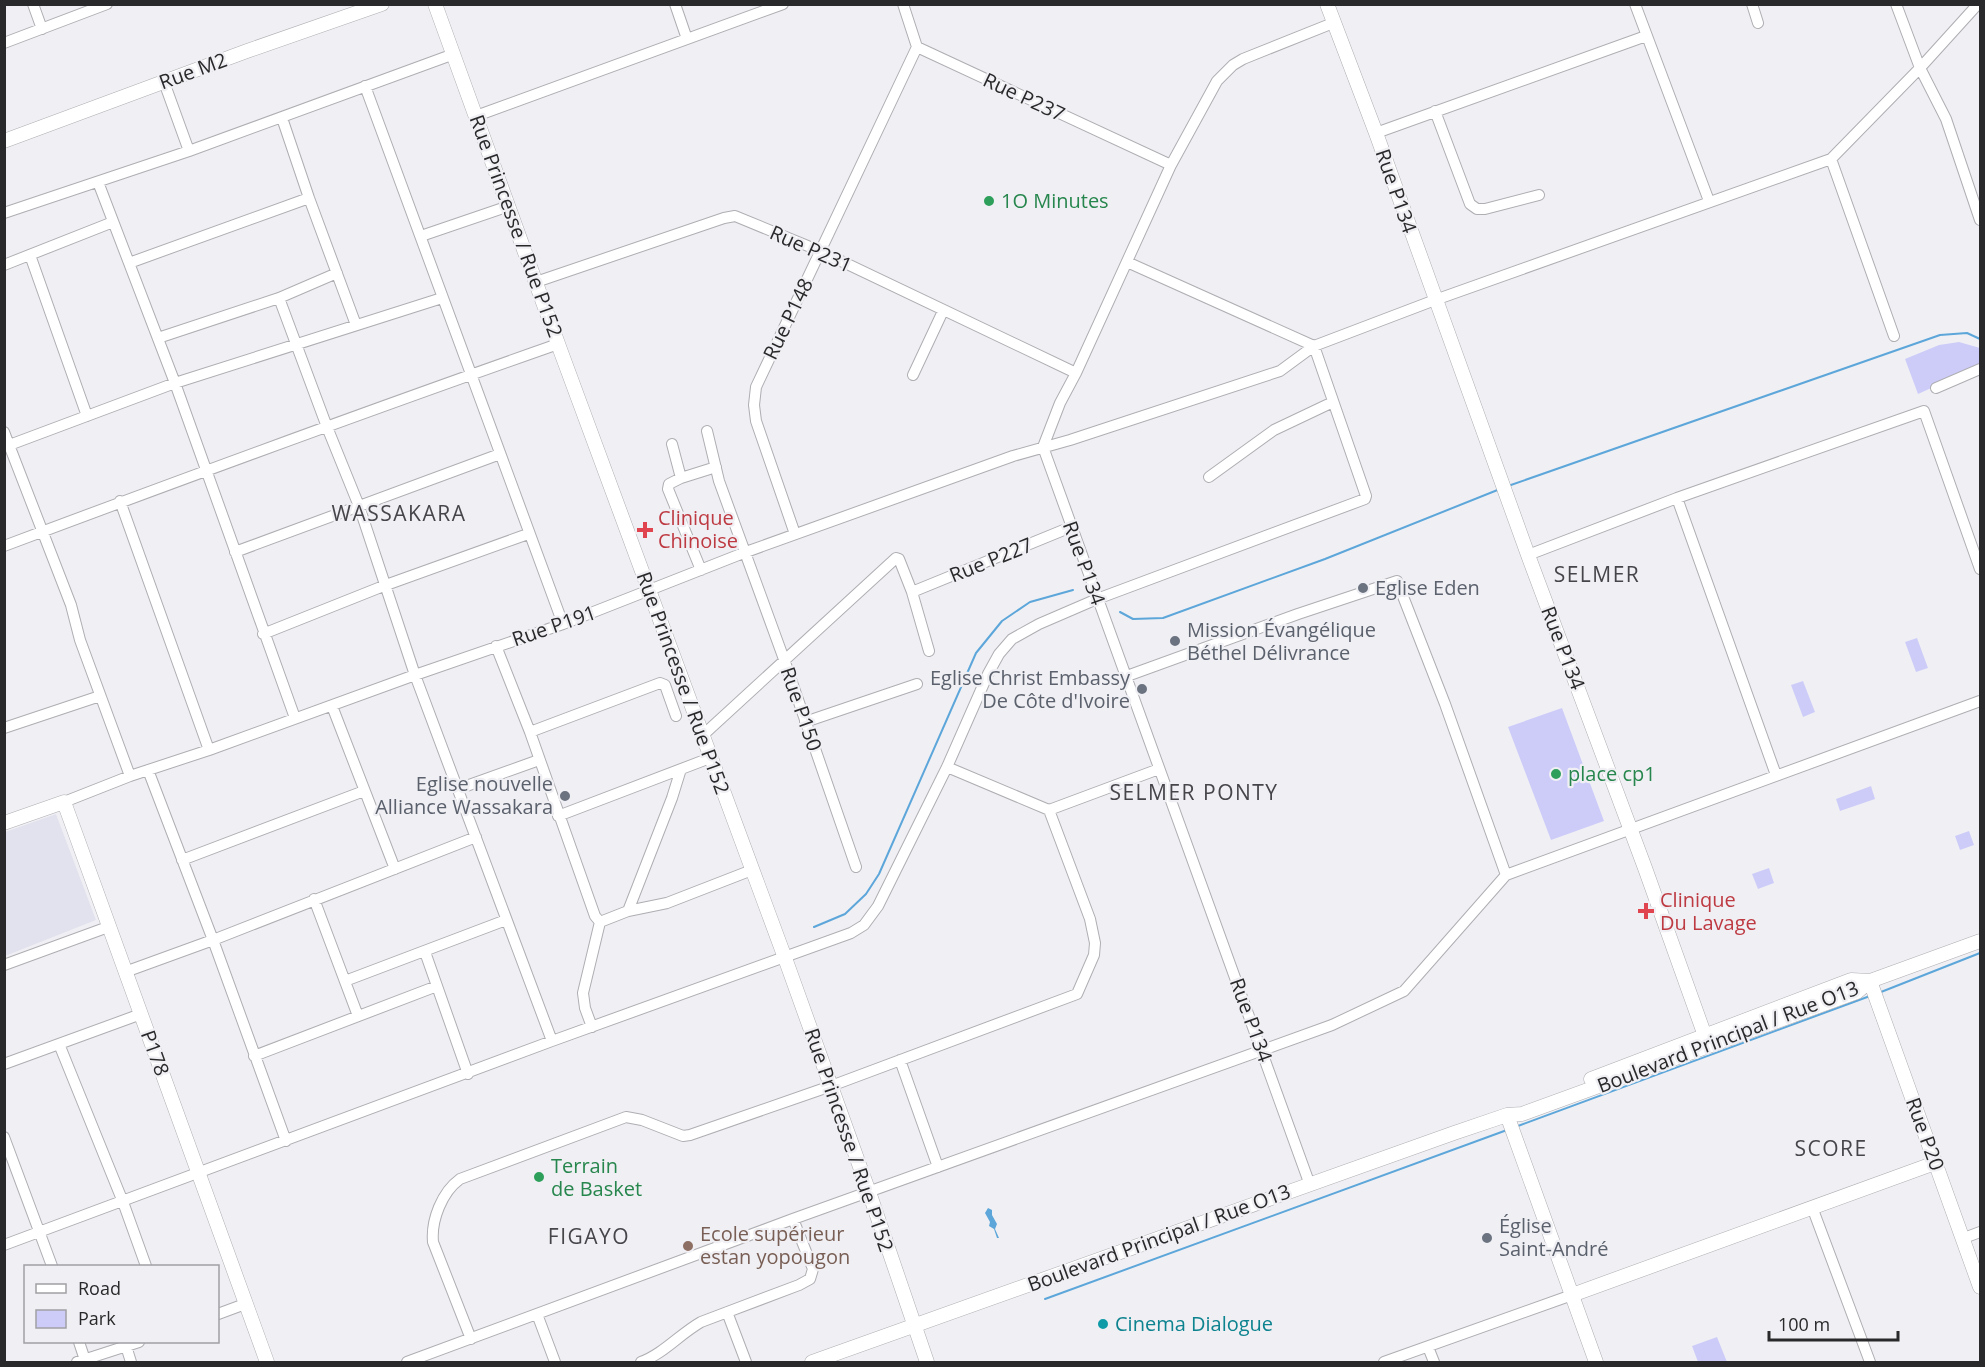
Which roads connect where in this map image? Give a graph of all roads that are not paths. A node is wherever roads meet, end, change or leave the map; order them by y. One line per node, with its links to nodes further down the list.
1 (33, 4): 16 (street)
2 (107, 4): 13 (street)
3 (382, 4): 23 (street, Rue M2)
4 (435, 4): 21 (street, Rue Princesse / Rue P152)
5 (675, 4): 18 (street)
6 (783, 4): 18 (street)
7 (903, 4): 20 (street)
8 (1327, 4): 14 (street, Rue P134)
9 (1635, 4): 17 (street)
10 (1752, 4): 15 (street)
11 (1896, 4): 22 (street)
12 (1978, 4): 22 (street)
13 (95, 7): 16 (street)
14 (1334, 23): 28 (street, Rue P134); 32 (street)
15 (1758, 23)
16 (42, 29): 19 (street)
17 (1646, 36): 25 (street); 36 (street)
18 (687, 39): 26 (street)
19 (4, 43)
20 (917, 47): 32 (street, Rue P237); 42 (street, Rue P148)
21 (454, 54): 24 (street); 26 (street, Rue Princesse / Rue P152)
22 (1920, 68): 31 (street); 39 (street)
23 (165, 82): 29 (street, Rue M2); 30 (street)
24 (366, 86): 27 (street); 41 (street)
25 (1435, 111): 28 (street); 34 (street)
26 (476, 116): 37 (street, Rue Princesse / Rue P152)
27 (282, 118): 30 (street); 35 (street)
28 (1376, 133): 51 (street, Rue P134)
29 (4, 141)
30 (189, 151): 33 (street)
31 (1831, 159): 36 (street, Rue P191); 54 (street)
32 (1171, 165): 44 (street)
33 (98, 182): 38 (street); 40 (street)
34 (1539, 195)
35 (309, 198): 45 (street); 47 (street)
36 (1709, 201): 51 (street, Rue P191)
37 (509, 206): 41 (street); 48 (street, Rue Princesse / Rue P152)
38 (4, 213)
39 (1980, 220)
40 (113, 222): 43 (street); 45 (street)
41 (421, 236): 50 (street)
42 (820, 251): 48 (street, Rue P231); 52 (street, Rue P231); 84 (street, Rue P148)
43 (30, 255): 46 (street); 66 (street)
44 (1127, 262): 58 (street); 60 (street)
45 (129, 263): 55 (street)
46 (4, 265)
47 (337, 273): 49 (street); 53 (street)
48 (536, 282): 57 (street, Rue Princesse / Rue P152)
49 (279, 298): 55 (street); 56 (street)
50 (442, 298): 53 (street); 61 (street)
51 (1435, 300): 58 (street, Rue P191); 88 (street, Rue P134)
52 (943, 310): 60 (street, Rue P231); 62 (street)
53 (356, 326): 56 (street)
54 (1894, 336)
55 (158, 338): 63 (street)
56 (297, 344): 63 (street); 67 (street)
57 (558, 344): 61 (street); 92 (street, Rue Princesse / Rue P152)
58 (1314, 346): 65 (street); 72 (street, Rue P191)
59 (1980, 369): 64 (street)
60 (1076, 373): 72 (street)
61 (471, 374): 67 (street); 73 (street)
62 (913, 375)
63 (175, 383): 66 (street); 75 (street)
64 (1936, 388)
65 (1334, 402): 76 (street); 94 (street)
66 (87, 416): 71 (street)
67 (327, 427): 75 (street); 80 (street)
68 (707, 431): 74 (street, Rue P150)
69 (4, 432): 71 (street)
70 (672, 444): 77 (street)
71 (7, 446): 82 (street)
72 (1043, 447): 81 (street, Rue P134); 84 (street, Rue P191)
73 (500, 454): 80 (street); 83 (street)
74 (716, 467): 77 (street); 87 (street, Rue P150)
75 (206, 472): 79 (street); 86 (street)
76 (1209, 477)
77 (681, 478): 90 (street)
78 (1677, 498): 88 (street); 89 (street); 119 (street)
79 (120, 501): 82 (street); 112 (street)
80 (359, 506): 86 (street); 91 (street)
81 (1071, 527): 93 (street, Rue P227); 94 (street, Rue P134)
82 (43, 532): 85 (street); 103 (street)
83 (528, 534): 91 (street); 95 (street)
84 (795, 534): 87 (street, Rue P191)
85 (4, 546)
86 (235, 552): 96 (street)
87 (746, 552): 90 (street, Rue P191); 99 (street, Rue P150)
88 (1528, 555): 127 (street, Rue P134)
89 (1980, 569)
90 (701, 570): 92 (street, Rue P191)
91 (386, 585): 96 (street); 100 (street)
92 (650, 591): 95 (street, Rue P191); 111 (street, Rue Princesse / Rue P152)
93 (912, 592): 98 (street); 99 (street)
94 (1097, 599): 101 (street, Rue P134); 115 (street)
95 (562, 624): 97 (street, Rue P191)
96 (263, 634): 107 (street)
97 (496, 646): 100 (street, Rue P191); 110 (street)
98 (929, 651)
99 (785, 662): 108 (street, Rue P150); 111 (street)
100 (415, 675): 105 (street, Rue P191); 121 (street)
101 (1127, 676): 117 (street, Rue P134); 133 (street)
102 (917, 684): 108 (street)
103 (100, 696): 109 (street); 120 (street)
104 (1980, 701): 119 (street)
105 (332, 706): 107 (street, Rue P191); 122 (street)
106 (676, 716): 110 (street)
107 (295, 718): 112 (street, Rue P191)
108 (805, 722): 130 (street, Rue P150)
109 (4, 728)
110 (530, 732): 114 (street)
111 (702, 736): 113 (street, Rue Princesse / Rue P152)
112 (209, 750): 118 (street, Rue P191)
113 (710, 758): 116 (street); 132 (street, Rue Princesse / Rue P152)
114 (539, 760): 121 (street); 125 (street)
115 (947, 767): 124 (street); 142 (street)
116 (681, 769): 125 (street); 135 (street)
117 (1159, 769): 124 (street); 154 (street, Rue P134)
118 (148, 770): 120 (street, Rue P191); 129 (street)
119 (1776, 775): 127 (street)
120 (130, 776): 123 (street, Rue P191)
121 (458, 789): 128 (street)
122 (364, 791): 129 (street); 131 (street)
123 (64, 802): 126 (street); 138 (street, P178)
124 (1049, 810): 156 (street)
125 (558, 816): 137 (street)
126 (4, 823)
127 (1630, 828): 133 (street); 151 (street, Rue P134)
128 (476, 837): 131 (street); 136 (street)
129 (182, 860): 139 (street)
130 (856, 867)
131 (395, 869): 134 (street)
132 (752, 870): 135 (street); 142 (street, Rue Princesse / Rue P152)
133 (1506, 875): 154 (street)
134 (314, 899): 139 (street); 145 (street)
135 (628, 911): 137 (street)
136 (506, 920): 141 (street); 152 (street)
137 (600, 922): 150 (street)
138 (108, 927): 143 (street); 144 (street, P178)
139 (213, 940): 144 (street); 155 (street)
140 (1980, 941): 146 (street, Boulevard Principal / Rue O13)
141 (425, 952): 145 (street); 147 (street)
142 (785, 958): 150 (street); 159 (street, Rue Princesse / Rue P152)
143 (4, 965)
144 (125, 972): 148 (street, P178)
145 (345, 981): 149 (street)
146 (1870, 981): 151 (street, Boulevard Principal / Rue O13); 160 (street, Boulevard Principal / Rue O13); 163 (street, Rue P20)
147 (437, 986): 149 (street); 158 (street)
148 (141, 1014): 153 (street); 165 (street, P178)
149 (358, 1017): 155 (street)
150 (592, 1028): 152 (street)
151 (1705, 1036): 160 (street, Boulevard Principal / Rue O13)
152 (552, 1041): 158 (street)
153 (59, 1044): 157 (street); 168 (street)
154 (1262, 1050): 164 (street); 166 (street, Rue P134)
155 (254, 1056): 162 (street)
156 (900, 1060): 159 (street); 164 (street)
157 (4, 1064)
158 (468, 1074): 162 (street)
159 (831, 1086): 167 (street, Rue Princesse / Rue P152); 184 (street)
160 (1507, 1115): 166 (street, Boulevard Principal / Rue O13); 178 (street)
161 (4, 1137): 171 (street)
162 (286, 1142): 165 (street)
163 (1935, 1163): 169 (street); 173 (street, Rue P20)
164 (938, 1167): 167 (street)
165 (197, 1172): 168 (street); 179 (street, P178)
166 (1310, 1185): 183 (street, Boulevard Principal / Rue O13)
167 (869, 1192): 170 (street); 183 (street, Rue Princesse / Rue P152)
168 (123, 1202): 171 (street); 176 (street)
169 (1812, 1207): 178 (street); 201 (street)
170 (793, 1219): 180 (street); 182 (street)
171 (40, 1232): 174 (street); 175 (street)
172 (1980, 1232): 173 (street)
173 (1964, 1238): 177 (street, Rue P20)
174 (4, 1245)
175 (52, 1265)
176 (146, 1265)
177 (1980, 1287)
178 (1572, 1295): 188 (street); 200 (street)
179 (245, 1304): 181 (street); 191 (street, P178)
180 (727, 1312): 194 (street); 195 (street)
181 (219, 1314)
182 (537, 1314): 184 (street); 193 (street)
183 (914, 1326): 196 (street, Boulevard Principal / Rue O13); 197 (street, Rue Princesse / Rue P152)
184 (471, 1339): 192 (street)
185 (79, 1343): 189 (street)
186 (135, 1343): 187 (street)
187 (126, 1347): 189 (street); 190 (street)
188 (1428, 1347): 198 (street); 199 (street)
189 (81, 1361)
190 (131, 1362)
191 (267, 1362)
192 (407, 1362)
193 (555, 1362)
194 (641, 1362)
195 (746, 1362)
196 (812, 1362)
197 (927, 1362)
198 (1384, 1362)
199 (1434, 1362)
200 (1596, 1362)
201 (1870, 1362)

